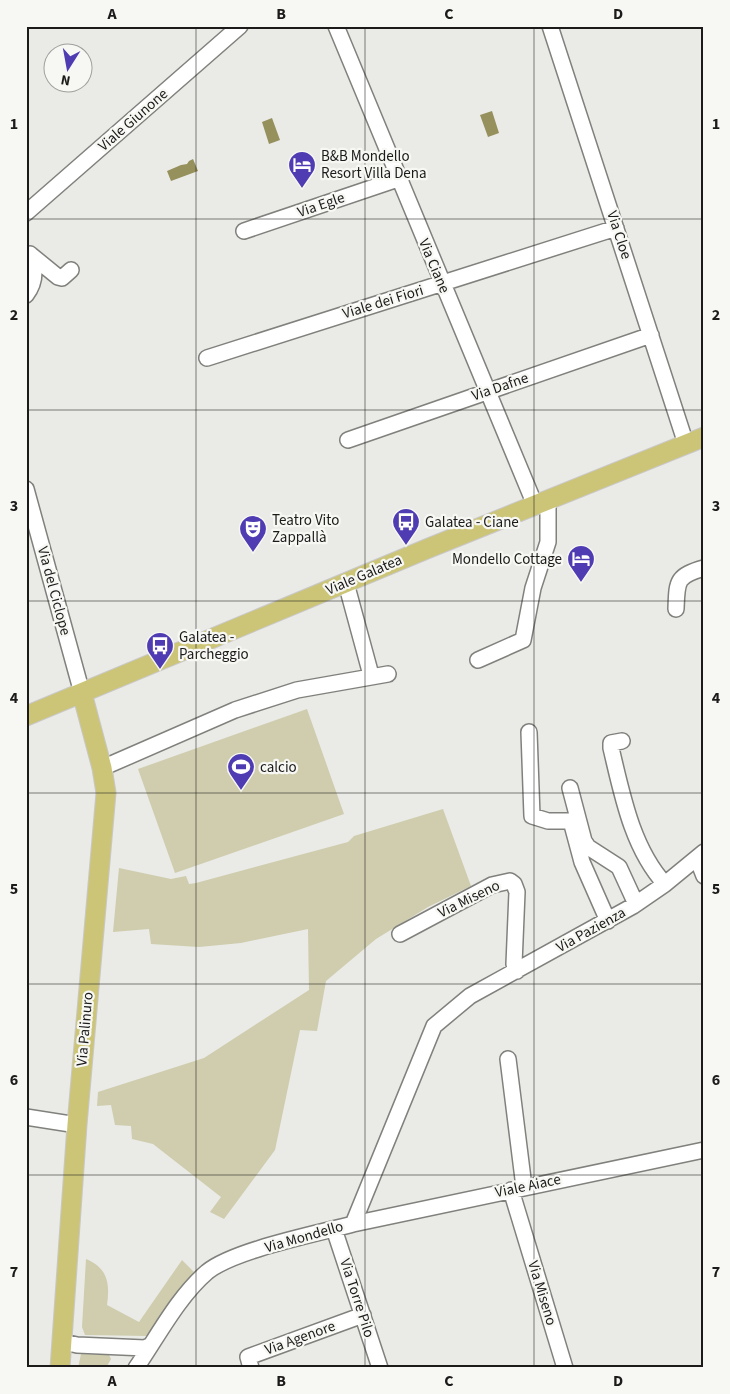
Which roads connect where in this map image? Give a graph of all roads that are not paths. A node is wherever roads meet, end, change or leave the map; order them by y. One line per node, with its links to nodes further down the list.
1 (240, 26): 5 (street, Viale Giunone)
2 (336, 26): 4 (street, Via Ciane)
3 (550, 26): 6 (street, Via Cloe)
4 (398, 179): 7 (street, Via Egle); 10 (street, Via Ciane)
5 (26, 213)
6 (616, 228): 10 (street, Viale dei Fiori); 12 (street, Via Cloe)
7 (244, 231)
8 (28, 252): 9 (street); 11 (street)
9 (71, 270)
10 (442, 284): 13 (street, Viale dei Fiori); 14 (street, Via Ciane)
11 (26, 295)
12 (651, 335): 14 (street, Via Dafne); 17 (street, Via Cloe)
13 (207, 358)
14 (487, 392): 16 (street, Via Dafne); 19 (street, Via Ciane)
15 (704, 437): 17 (main road, Viale Galatea)
16 (348, 440)
17 (686, 444): 19 (main road, Viale Galatea)
18 (26, 489): 26 (street, Via del Ciclope)
19 (542, 502): 21 (main road, Viale Galatea); 23 (street)
20 (704, 568): 22 (street)
21 (346, 583): 25 (street); 26 (main road, Viale Galatea)
22 (676, 609)
23 (478, 660)
24 (388, 674): 25 (street)
25 (371, 675): 30 (street)
26 (82, 693): 27 (main road, Viale Galatea); 30 (main road, Via Palinuro)
27 (26, 716)
28 (529, 732): 36 (street)
29 (622, 740): 34 (street)
30 (102, 768): 42 (main road, Via Palinuro)
31 (570, 788): 35 (street)
32 (700, 855): 33 (street); 34 (street, Via Pazienza)
33 (704, 876)
34 (665, 884): 35 (street, Via Pazienza)
35 (636, 904): 36 (street, Via Pazienza)
36 (608, 921): 38 (street, Via Pazienza)
37 (400, 934): 38 (street, Via Miseno)
38 (517, 971): 39 (street, Via Pazienza)
39 (470, 996): 45 (street, Via Mondello)
40 (508, 1059): 44 (street, Via Miseno)
41 (26, 1117): 42 (street)
42 (77, 1125): 48 (main road, Via Palinuro)
43 (704, 1150): 44 (street, Viale Aiace)
44 (517, 1188): 45 (street, Viale Aiace); 54 (street, Via Miseno)
45 (353, 1224): 46 (street, Via Mondello)
46 (334, 1229): 47 (street, Via Torre Pilo); 49 (street, Via Mondello)
47 (363, 1315): 52 (street, Via Agenore); 53 (street, Via Torre Pilo)
48 (63, 1338): 49 (street); 51 (main road, Via Palinuro)
49 (151, 1345): 50 (street, Via Mondello)
50 (139, 1366)
51 (60, 1368)
52 (251, 1368)
53 (380, 1368)
54 (564, 1368)

